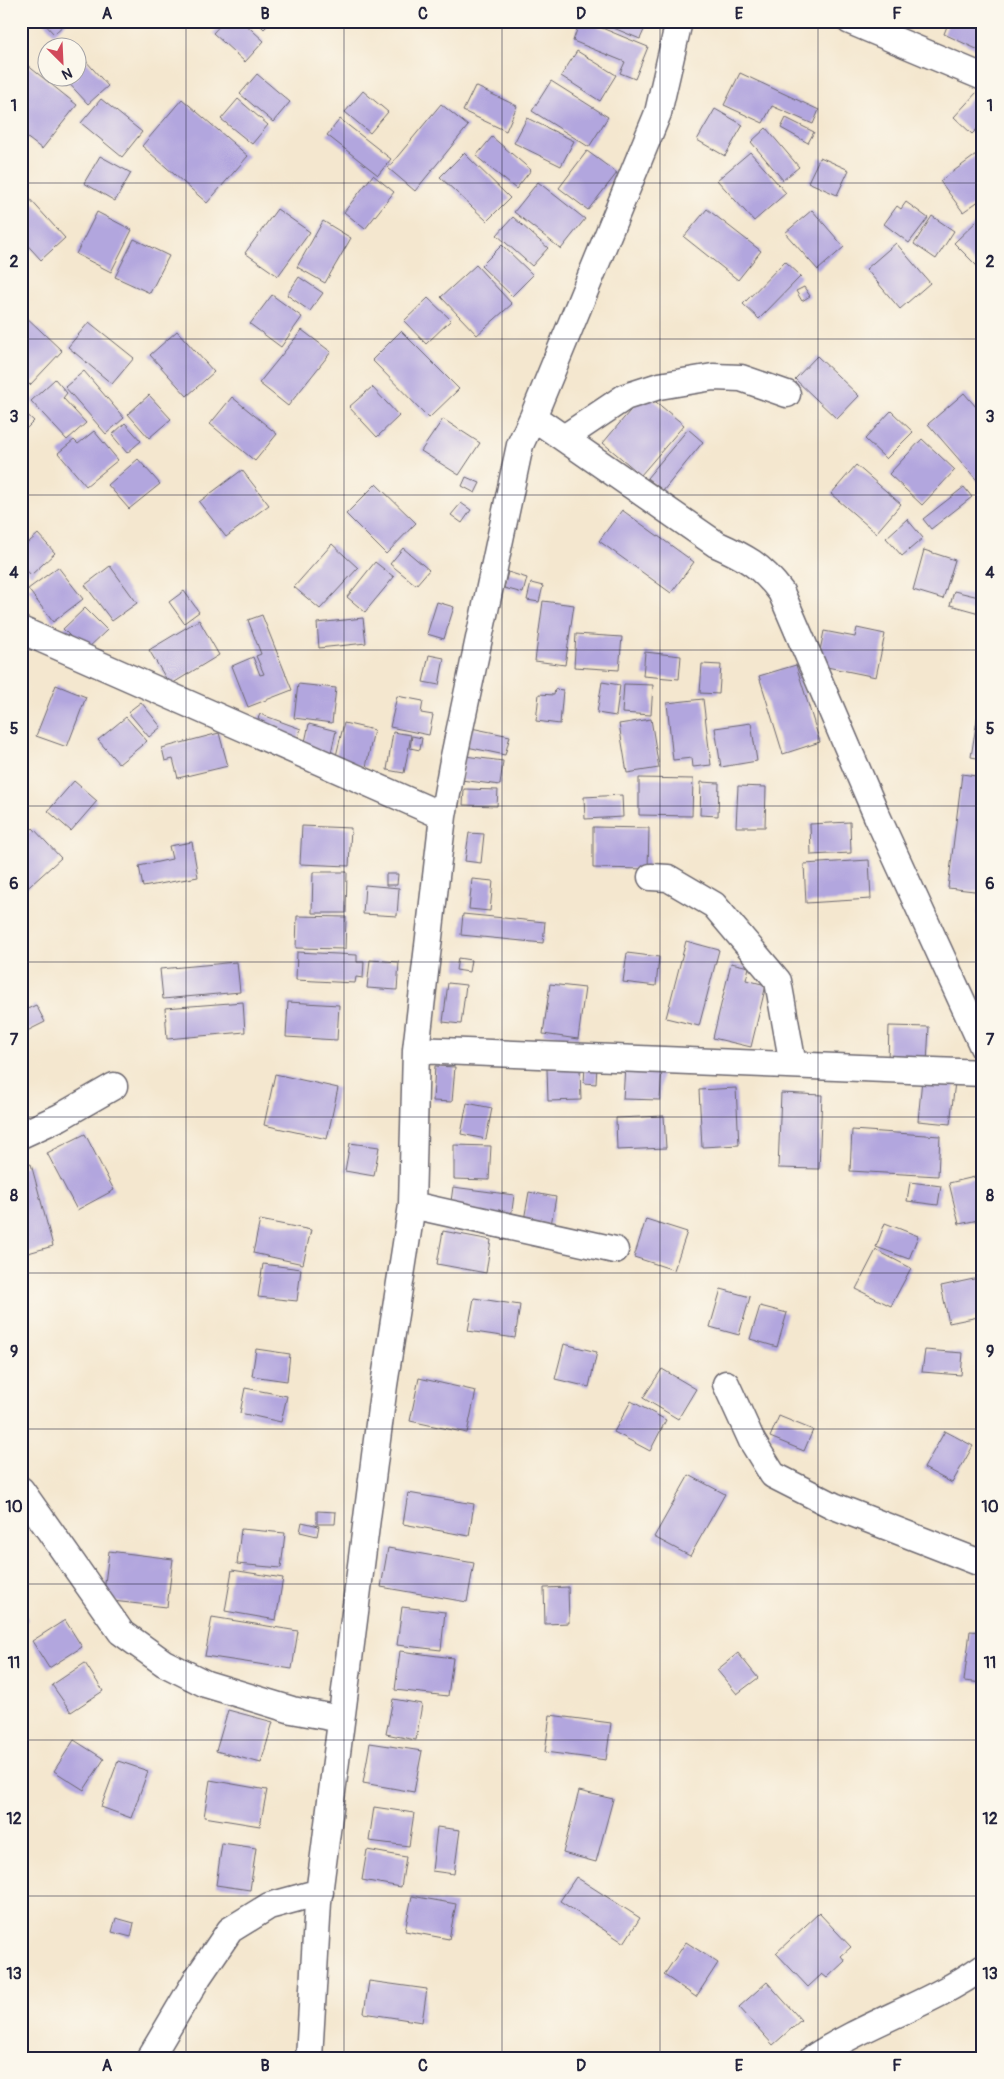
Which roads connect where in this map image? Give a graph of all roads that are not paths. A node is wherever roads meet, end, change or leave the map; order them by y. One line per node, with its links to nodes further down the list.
1 (679, 21): 5 (street)
2 (850, 21): 3 (street)
3 (983, 77)
4 (787, 394): 6 (street)
5 (534, 417): 6 (street); 8 (street)
6 (564, 438): 10 (street)
7 (21, 630): 8 (street)
8 (443, 816): 11 (street)
9 (651, 876): 12 (street)
10 (983, 1047)
11 (416, 1050): 12 (street); 16 (street)
12 (793, 1065): 13 (street)
13 (983, 1073)
14 (114, 1086): 15 (street)
15 (21, 1135)
16 (412, 1205): 17 (street); 21 (street)
17 (615, 1250)
18 (726, 1384): 20 (street)
19 (21, 1490): 21 (street)
20 (983, 1564)
21 (341, 1719): 22 (street)
22 (320, 1892): 24 (street); 25 (street)
23 (983, 1967): 26 (street)
24 (150, 2058)
25 (309, 2058)
26 (814, 2058)

